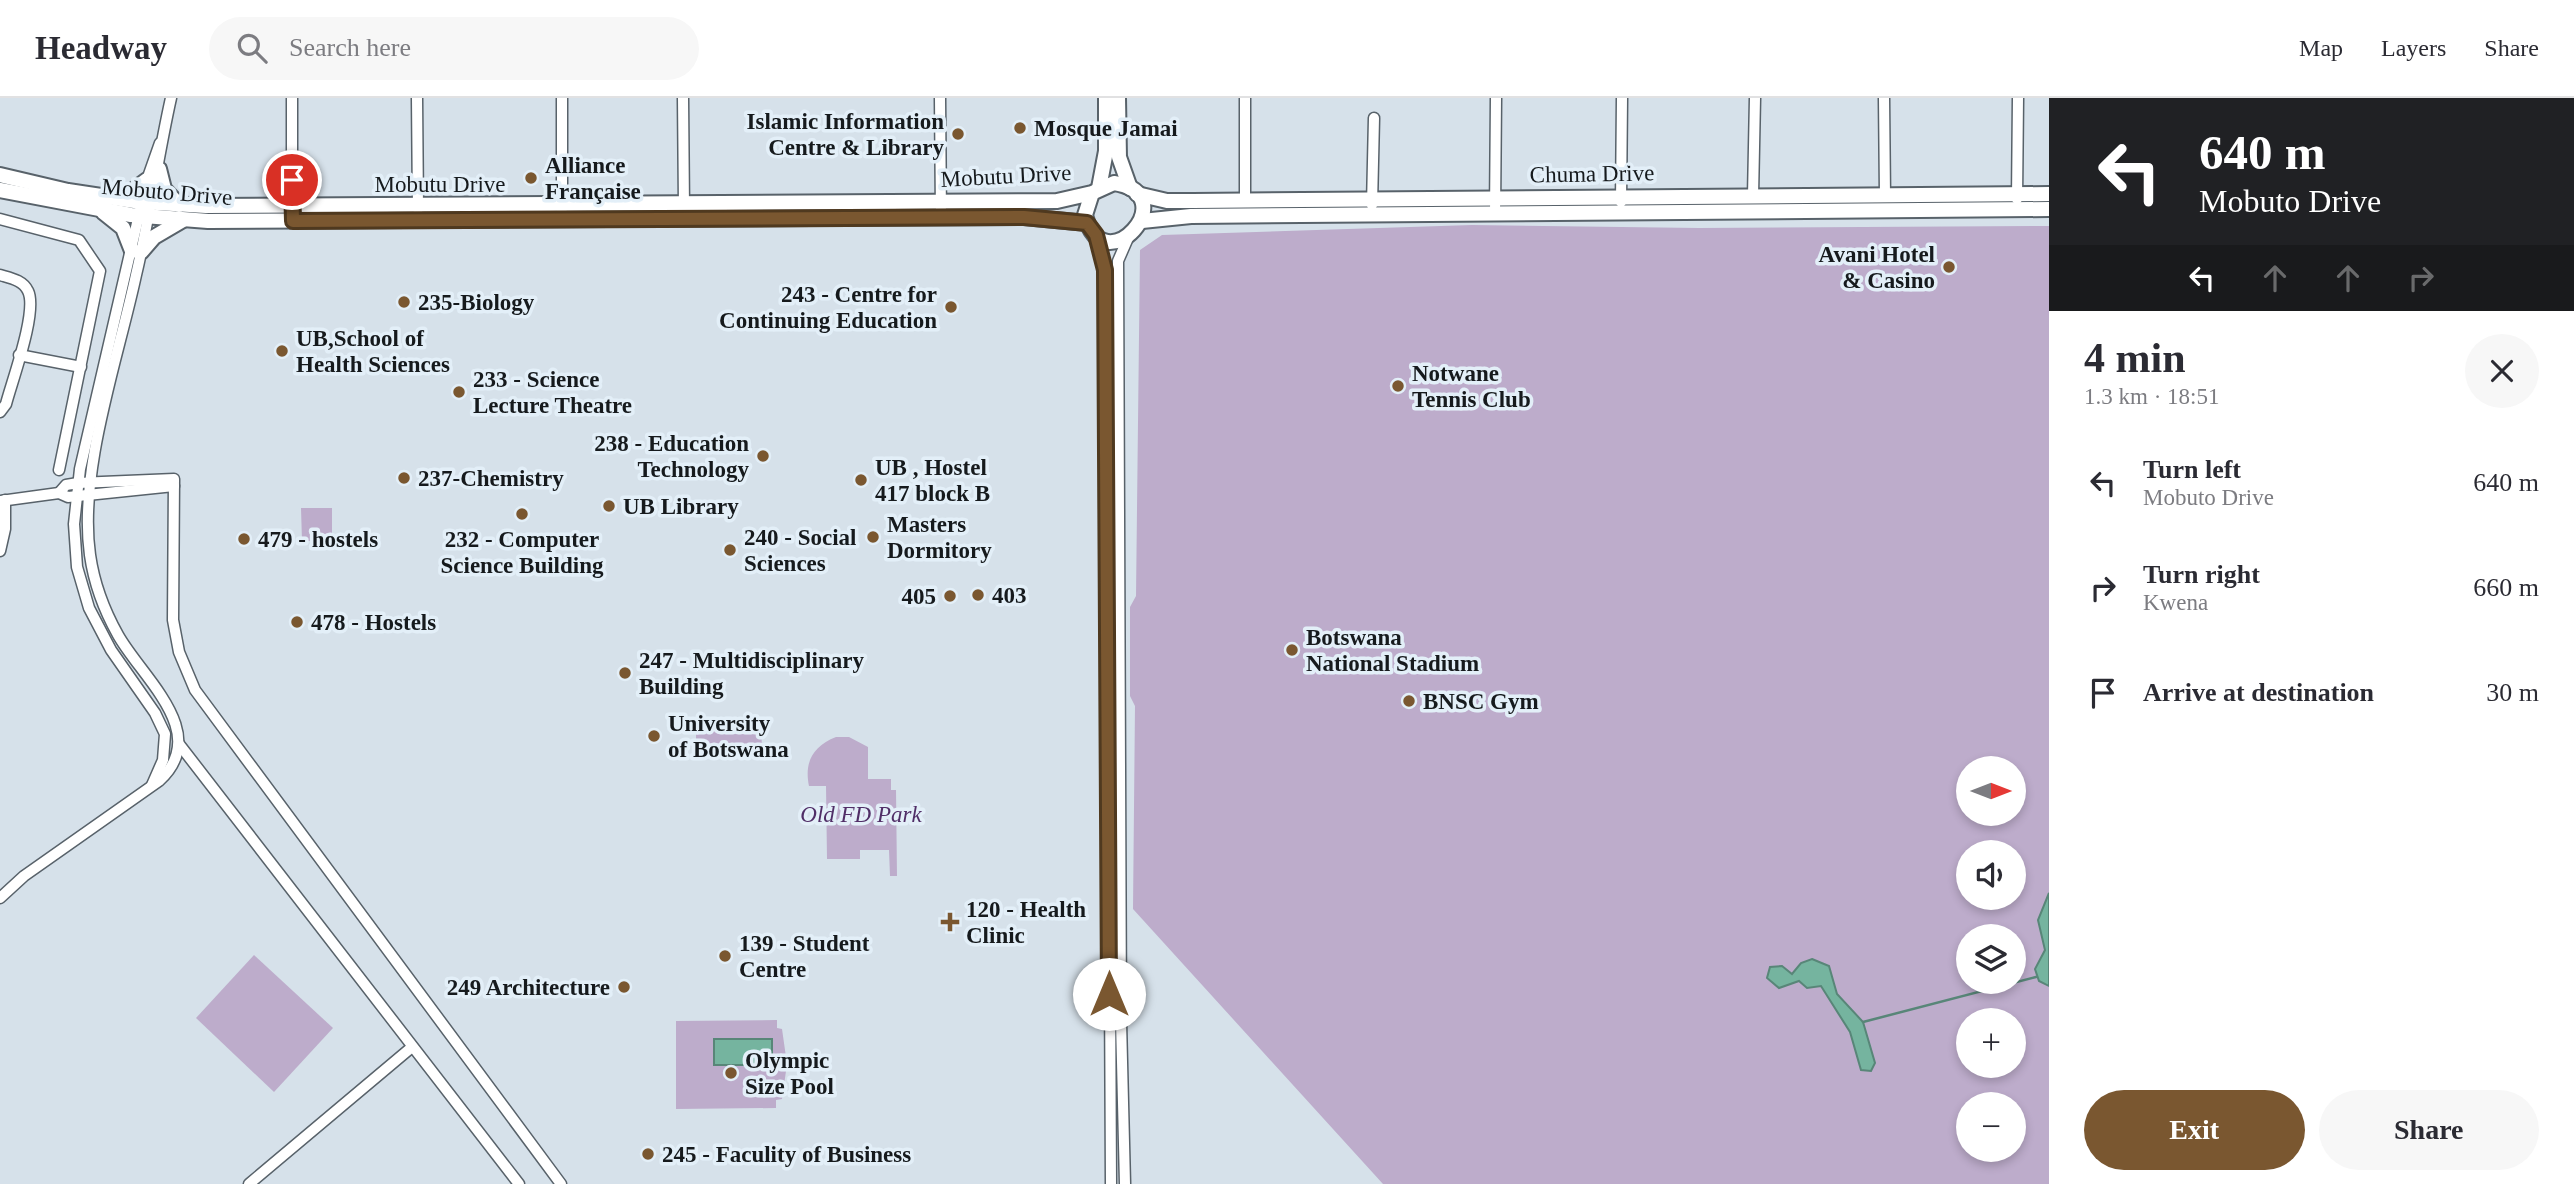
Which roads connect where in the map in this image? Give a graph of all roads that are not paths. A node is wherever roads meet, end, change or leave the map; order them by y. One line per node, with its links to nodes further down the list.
1 (171, 98): 16 (street)
2 (292, 98): 40 (street)
3 (417, 98): 41 (street)
4 (562, 98): 39 (street)
5 (683, 98): 37 (street)
6 (940, 98): 35 (street)
7 (1106, 98): 21 (main road)
8 (1118, 98): 22 (main road)
9 (1245, 98): 29 (street)
10 (1496, 98): 28 (street)
11 (1622, 98): 25 (street)
12 (1755, 98): 26 (street)
13 (1884, 98): 27 (street)
14 (2018, 98): 24 (street)
15 (1374, 118): 32 (street)
16 (161, 142): 17 (street); 19 (street)
17 (159, 169): 31 (main road); 34 (street)
18 (0, 175): 30 (main road, Mobutu Drive)
19 (146, 180): 30 (main road); 34 (street)
20 (0, 190): 30 (main road, Mobuto Drive)
21 (1096, 191): 22 (main road); 35 (main road, Mobutu Drive); 46 (main road)
22 (1134, 191): 29 (main road, Chuma Drive); 45 (main road)
23 (2049, 194): 24 (main road, Chuma Drive)
24 (2017, 195): 27 (main road, Chuma Drive); 36 (street)
25 (1621, 196): 26 (main road, Chuma Drive); 28 (main road, Chuma Drive); 38 (street)
26 (1754, 196): 27 (main road, Chuma Drive)
27 (1885, 196)
28 (1495, 198): 32 (main road, Chuma Drive); 42 (street)
29 (1245, 200): 32 (main road, Chuma Drive)
30 (105, 204): 34 (main road, Mobutu Drive); 48 (main road)
31 (178, 205): 34 (main road, Mobutu Drive); 40 (main road, Mobutu Drive)
32 (1372, 207): 42 (main road, Chuma Drive); 45 (main road, Chuma Drive)
33 (2049, 209): 36 (main road, Chuma Drive)
34 (146, 210): 44 (main road, Mobuto Drive); 48 (street)
35 (941, 210): 37 (main road, Mobutu Drive); 46 (main road)
36 (2016, 210): 38 (main road, Chuma Drive)
37 (684, 212): 39 (main road, Mobutu Drive)
38 (1620, 212): 42 (main road, Chuma Drive)
39 (562, 213): 41 (main road, Mobutu Drive)
40 (292, 214): 41 (main road, Mobutu Drive); 44 (main road, Mobuto Drive)
41 (418, 214)
42 (1495, 214)
43 (0, 219): 51 (street)
44 (184, 220): 48 (main road)
45 (1142, 222): 47 (main road)
46 (1092, 229): 47 (main road); 65 (street)
47 (1128, 238): 66 (street)
48 (136, 252): 54 (street); 55 (street)
49 (0, 275): 50 (street)
50 (19, 355): 51 (street); 52 (street)
51 (81, 367): 53 (street)
52 (0, 412)
53 (59, 470)
54 (78, 483): 55 (street); 57 (street); 59 (street)
55 (89, 483): 56 (street); 58 (street)
56 (174, 483): 58 (street); 72 (street)
57 (59, 493): 59 (street); 60 (street)
58 (88, 495): 59 (street); 62 (street)
59 (76, 496): 63 (street)
60 (2, 500): 61 (street)
61 (0, 551)
62 (180, 744): 63 (street); 67 (street)
63 (152, 785): 64 (street)
64 (0, 898)
65 (1109, 1021): 66 (street); 68 (street)
66 (1121, 1021): 69 (street)
67 (412, 1047): 70 (street); 71 (street)
68 (1111, 1171): 69 (street); 73 (street)
69 (1125, 1171): 74 (street)
70 (249, 1184)
71 (519, 1184)
72 (561, 1184)
73 (1111, 1184)
74 (1125, 1184)

